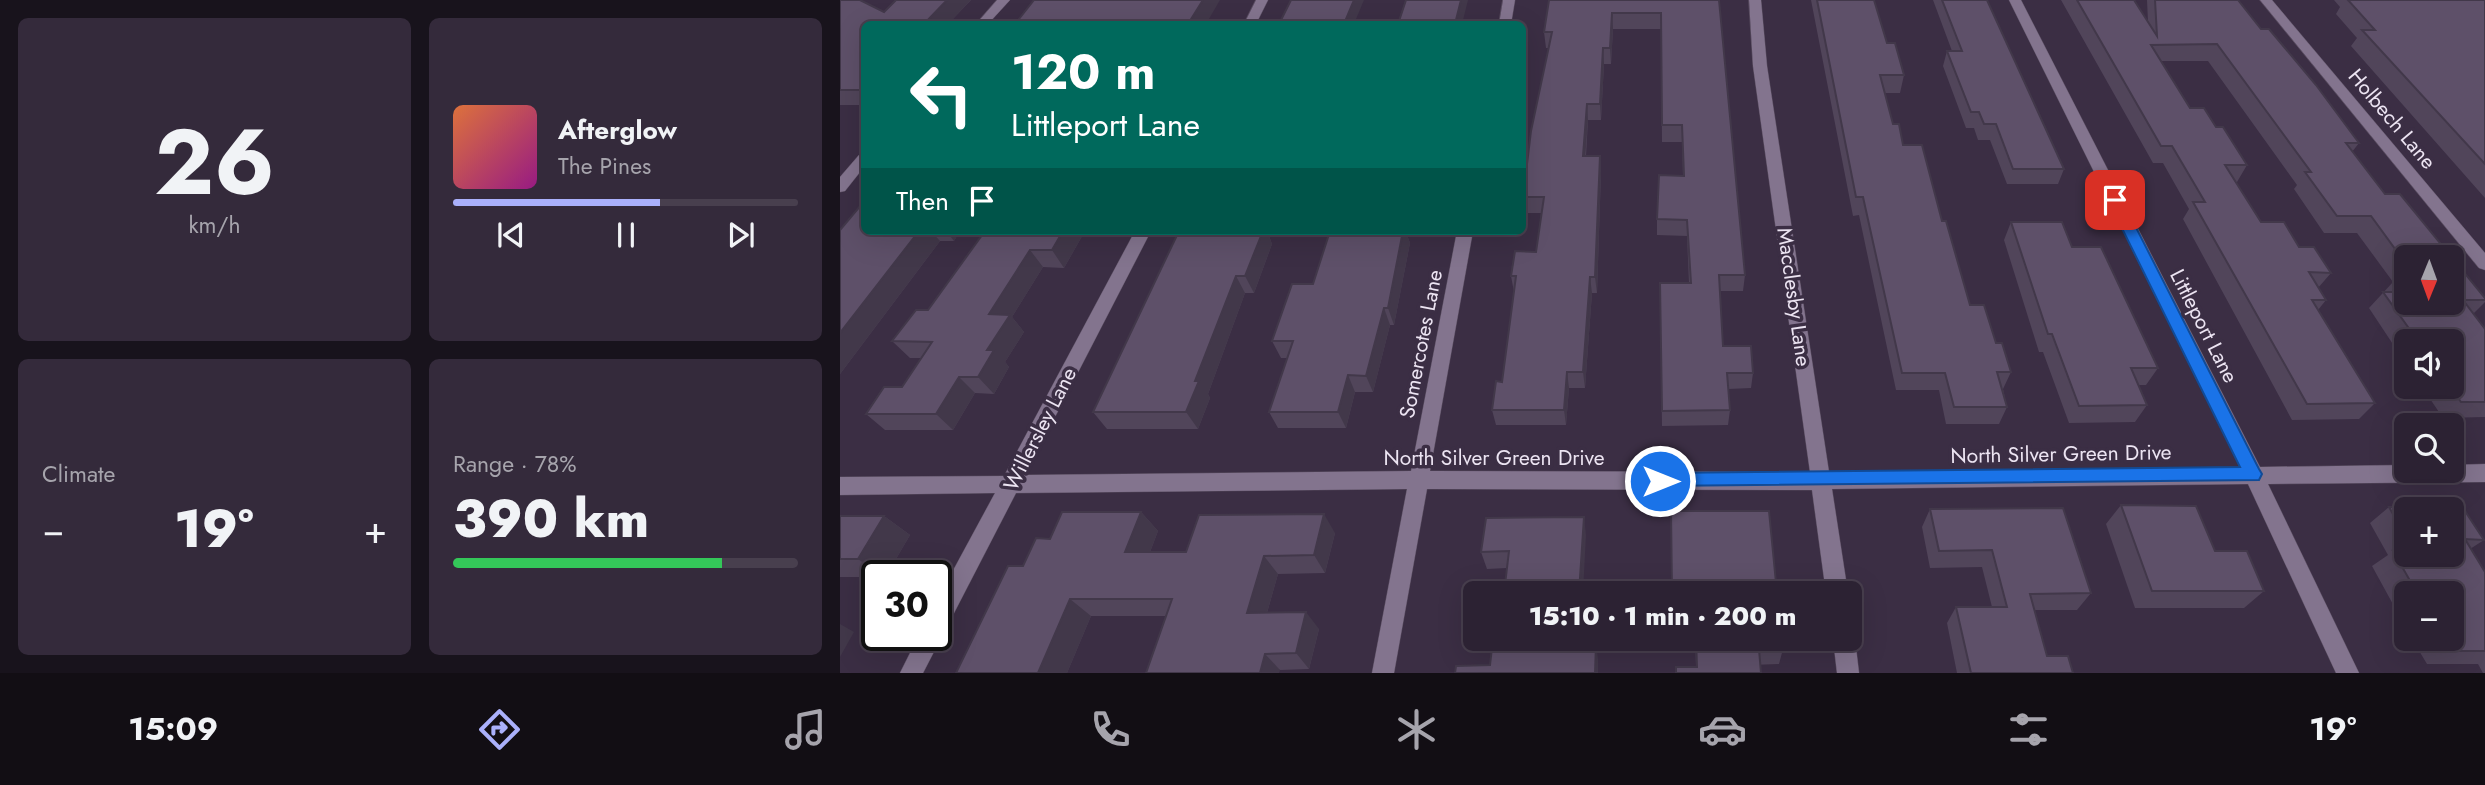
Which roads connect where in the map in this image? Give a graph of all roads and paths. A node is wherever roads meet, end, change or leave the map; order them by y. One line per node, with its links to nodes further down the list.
1 (1004, 0): 7 (street)
2 (1262, 0): 8 (street)
3 (1509, 0): 9 (street)
4 (1755, 0): 18 (street, Macclesby Lane)
5 (2015, 0): 16 (street, Littleport Lane)
6 (2266, 0): 14 (street, Holbech Lane)
7 (985, 21)
8 (1252, 21)
9 (1506, 21)
10 (861, 162): 11 (street)
11 (840, 187)
12 (1141, 235): 19 (street, Willersley Lane)
13 (1464, 235): 17 (street, Somercotes Lane)
14 (2485, 264)
15 (2485, 473): 16 (street, North Silver Green Drive)
16 (2253, 474): 18 (street, North Silver Green Drive); 28 (street, Littleport Lane)
17 (1418, 480): 18 (street, North Silver Green Drive); 19 (street, North Silver Green Drive); 26 (street, Somercotes Lane)
18 (1822, 481): 21 (street, Macclesby Lane)
19 (1011, 485): 20 (street, North Silver Green Drive); 22 (street, Willersley Lane)
20 (840, 486)
21 (1835, 581)
22 (952, 595)
23 (923, 651): 25 (street)
24 (1845, 651): 27 (street)
25 (911, 673)
26 (1383, 673)
27 (1848, 673)
28 (2348, 673)

